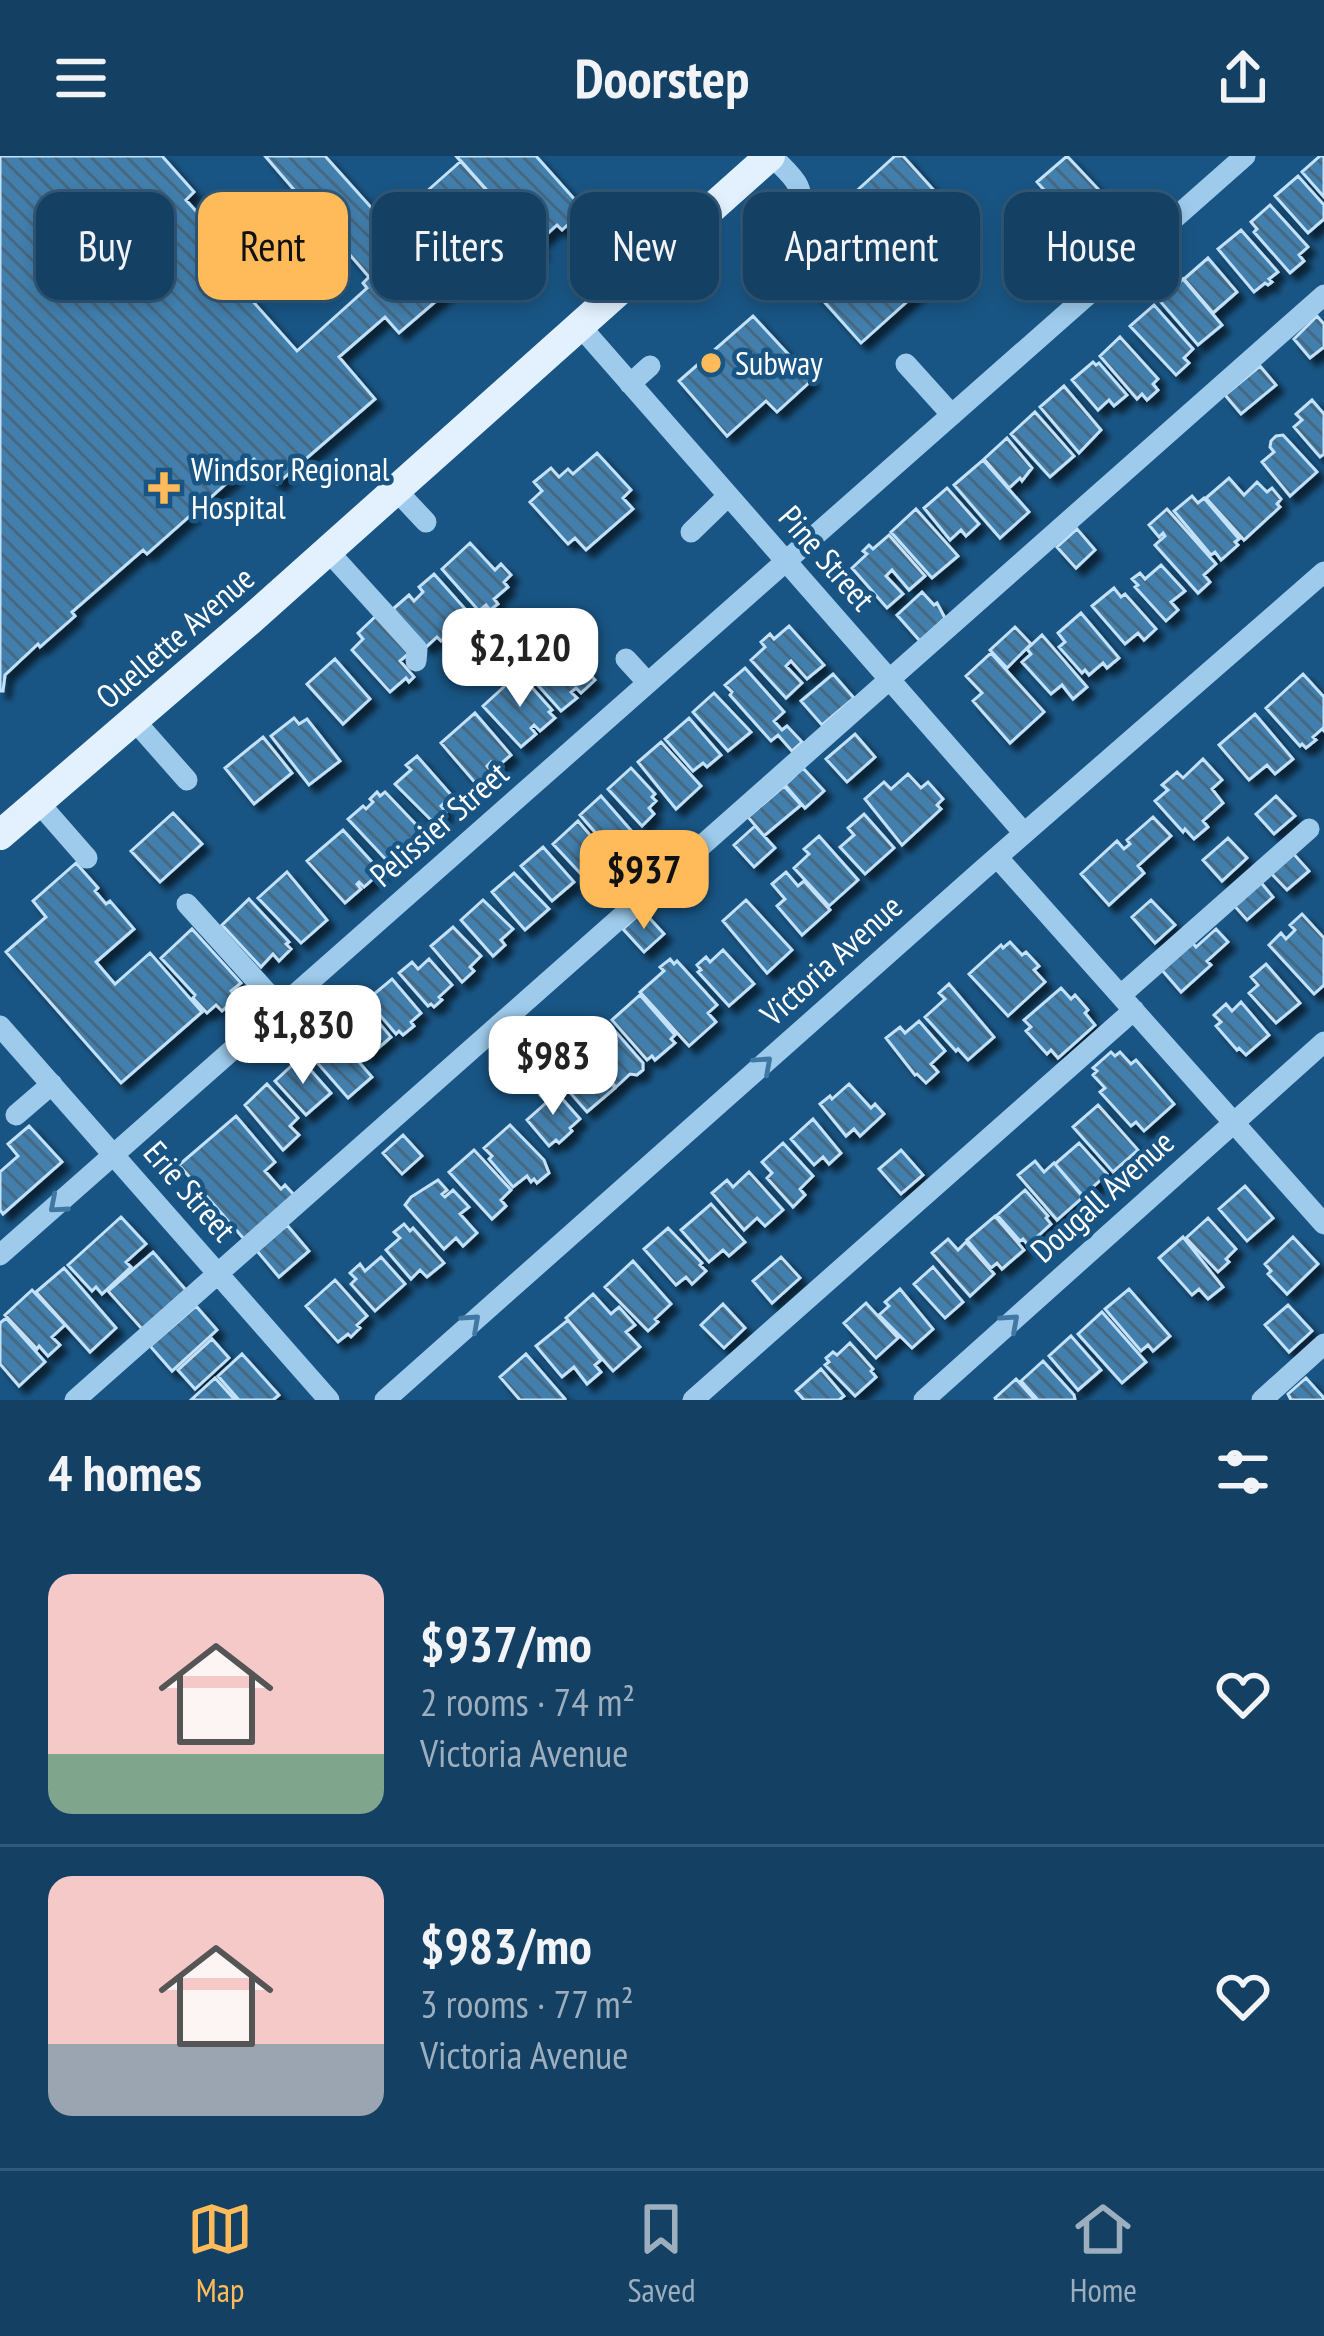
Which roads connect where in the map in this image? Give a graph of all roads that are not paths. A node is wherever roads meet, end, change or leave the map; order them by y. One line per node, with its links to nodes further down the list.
1 (771, 156): 3 (street); 4 (main road, Ouellette Avenue)
2 (1246, 156): 5 (street, Pelissier Street)
3 (799, 192)
4 (719, 203)
5 (1179, 215)
6 (1324, 295): 24 (street)
7 (610, 300): 9 (main road, Ouellette Avenue)
8 (1083, 300): 13 (street, Pelissier Street)
9 (580, 326): 12 (street, Pine Street); 14 (main road, Ouellette Avenue)
10 (906, 364): 13 (street)
11 (650, 366): 12 (street)
12 (630, 384): 15 (street, Pine Street)
13 (952, 415): 19 (street, Pelissier Street)
14 (396, 490): 16 (street); 18 (main road, Ouellette Avenue)
15 (728, 496): 17 (street); 19 (street, Pine Street)
16 (426, 522)
17 (691, 532)
18 (328, 550): 23 (street); 26 (main road, Ouellette Avenue)
19 (786, 562): 24 (street, Pine Street); 25 (street, Pelissier Street)
20 (1316, 579): 21 (street); 30 (street, Victoria Avenue)
21 (1324, 604)
22 (626, 659): 25 (street)
23 (416, 662)
24 (889, 680): 30 (street, Pine Street); 45 (street)
25 (648, 683): 36 (street, Pelissier Street)
26 (134, 720): 27 (street); 28 (main road, Ouellette Avenue)
27 (187, 780)
28 (38, 802): 31 (main road, Ouellette Avenue); 33 (street)
29 (1309, 829): 35 (street)
30 (1024, 833): 32 (street, Victoria Avenue)
31 (0, 835)
32 (998, 857): 35 (street); 49 (street, Victoria Avenue, one-way to 32)
33 (87, 858)
34 (187, 904): 36 (street)
35 (1127, 1003): 41 (street); 50 (street)
36 (281, 1007): 42 (street, Pelissier Street)
37 (0, 1027): 39 (street, Erie Street)
38 (1324, 1042): 41 (street, Dougall Avenue)
39 (52, 1084): 40 (street); 42 (street, Erie Street)
40 (16, 1115)
41 (1234, 1123): 43 (street); 51 (street, Dougall Avenue, one-way to 41)
42 (114, 1155): 44 (street, Pelissier Street, one-way to 44); 45 (street, Erie Street)
43 (1324, 1224)
44 (0, 1255)
45 (218, 1274): 47 (street); 48 (street, Erie Street)
46 (1324, 1344): 52 (street)
47 (75, 1400)
48 (329, 1400)
49 (385, 1400)
50 (693, 1400)
51 (924, 1400)
52 (1262, 1400)

